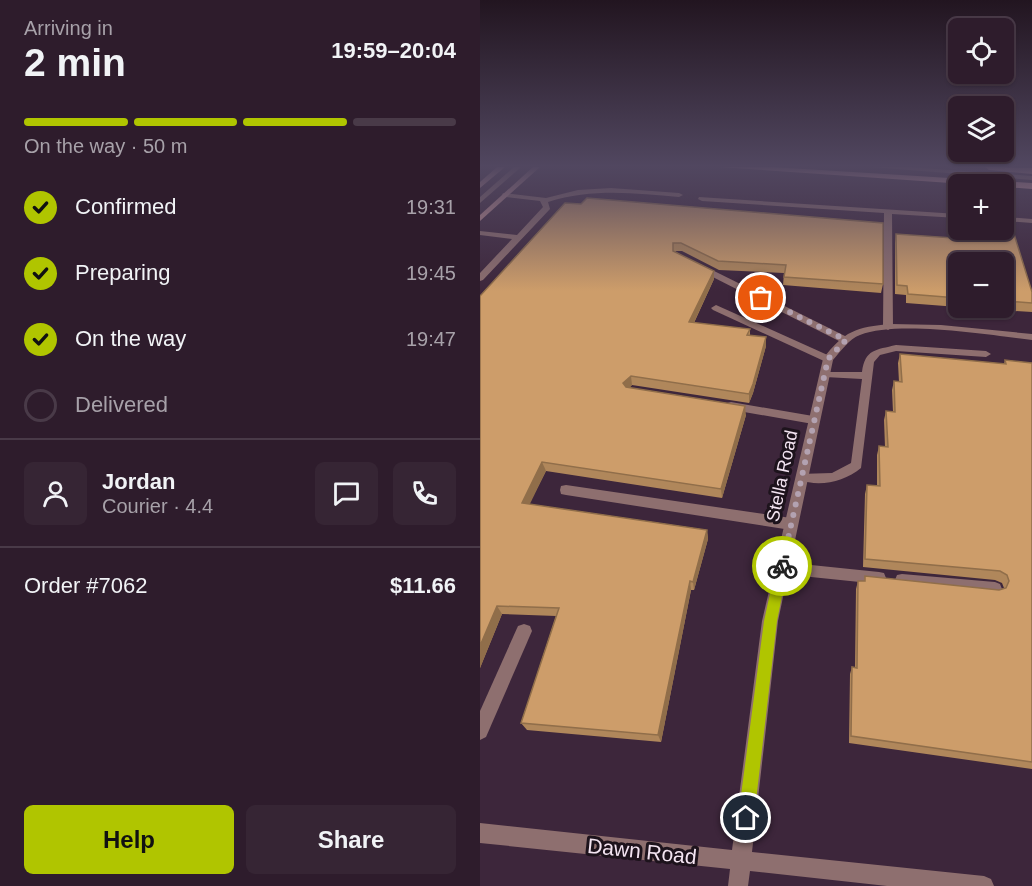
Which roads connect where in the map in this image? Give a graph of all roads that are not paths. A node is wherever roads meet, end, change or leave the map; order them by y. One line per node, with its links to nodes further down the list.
1 (492, 208): 6 (main road)
2 (546, 208): 10 (street)
3 (836, 208): 4 (street)
4 (888, 212): 5 (street); 14 (street)
5 (948, 215)
6 (480, 219)
7 (1014, 220): 8 (street)
8 (1032, 221)
9 (480, 233): 10 (street)
10 (517, 237): 12 (street)
11 (688, 260): 16 (street)
12 (480, 278)
13 (716, 308): 18 (street)
14 (888, 327): 15 (street, Stella Road); 16 (street, Stella Road)
15 (1032, 337)
16 (846, 340): 18 (street, Stella Road)
17 (986, 354): 19 (street)
18 (826, 366): 19 (street); 21 (street, Stella Road)
19 (867, 376): 22 (street)
20 (714, 403): 21 (street)
21 (813, 420): 22 (street, Stella Road)
22 (803, 477): 24 (street, Stella Road)
23 (566, 490): 24 (street)
24 (791, 524): 25 (street, Stella Road)
25 (782, 568): 26 (street); 30 (street, Stella Road)
26 (995, 589)
27 (524, 631): 28 (street)
28 (480, 731)
29 (480, 832): 30 (street, Dawn Road)
30 (741, 862): 31 (street, Stella Road); 32 (street, Dawn Road)
31 (738, 886)
32 (984, 886)

